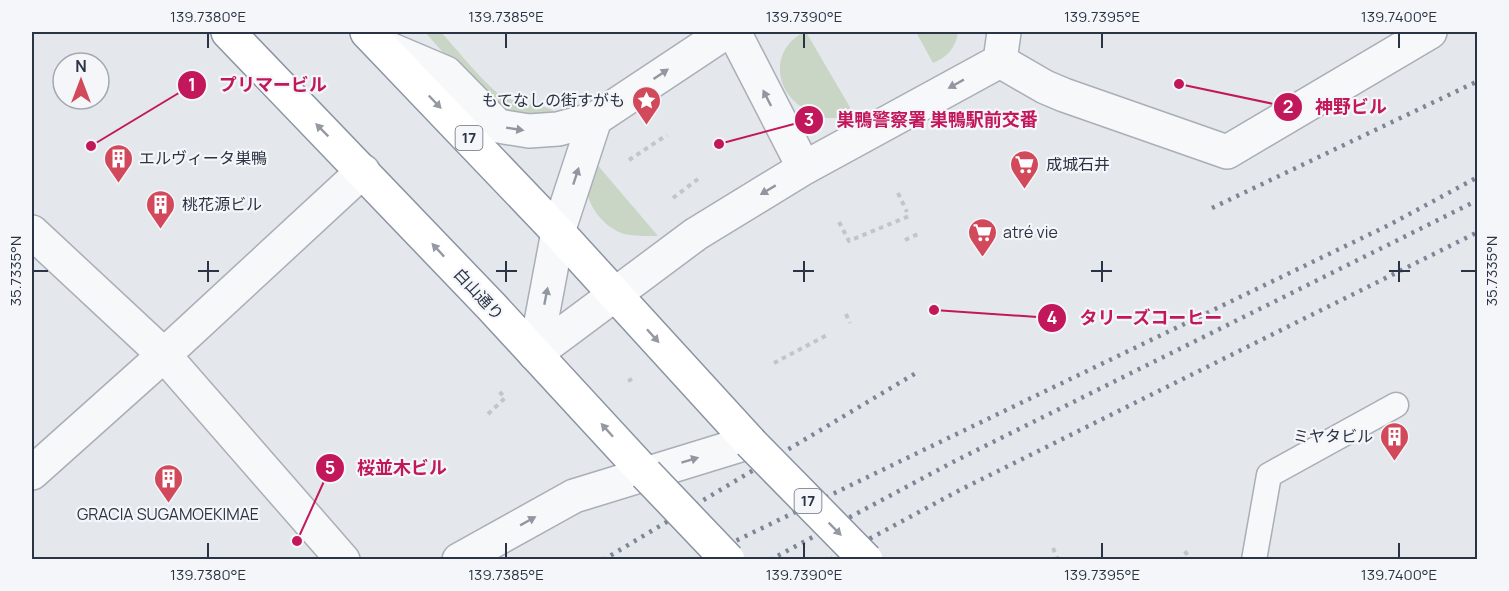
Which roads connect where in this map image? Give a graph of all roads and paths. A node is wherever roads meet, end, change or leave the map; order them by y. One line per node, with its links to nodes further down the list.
1 (228, 32): 11 (highway, 白山通り, one-way to 1)
2 (726, 32): 7 (street, one-way to 2)
3 (734, 32): 10 (street, one-way to 3)
4 (1430, 32): 6 (street)
5 (373, 38): 7 (street, one-way to 7); 17 (highway, 17, one-way to 17)
6 (1002, 46): 10 (street, one-way to 10)
7 (595, 119): 17 (street, one-way to 7)
8 (667, 135): 9 (path)
9 (629, 160)
10 (804, 168): 20 (street, one-way to 20)
11 (363, 171): 24 (highway, 白山通り, one-way to 11); 25 (street)
12 (699, 179): 14 (path)
13 (898, 193): 15 (path)
14 (666, 203)
15 (839, 222)
16 (32, 232): 25 (street)
17 (558, 232): 20 (highway, 17); 24 (street, one-way to 17)
18 (918, 234): 19 (path)
19 (905, 240)
20 (614, 293): 24 (street); 32 (highway, 17, one-way to 32)
21 (846, 314): 22 (path)
22 (850, 323)
23 (829, 334): 26 (path)
24 (535, 354): 34 (highway, 白山通り, one-way to 24)
25 (164, 355): 33 (street); 37 (street)
26 (774, 363)
27 (636, 376): 28 (path)
28 (628, 381)
29 (498, 390): 31 (path)
30 (1396, 405): 43 (lane)
31 (488, 414)
32 (750, 442): 34 (street, one-way to 32); 40 (highway, 17, one-way to 40, bridge)
33 (32, 472)
34 (646, 474): 38 (street, one-way to 34); 39 (highway, 白山通り, bridge)
35 (1053, 548): 41 (path)
36 (1185, 551): 42 (path)
37 (343, 560)
38 (459, 560)
39 (728, 560)
40 (866, 560)
41 (1058, 560)
42 (1190, 560)
43 (1254, 560)

